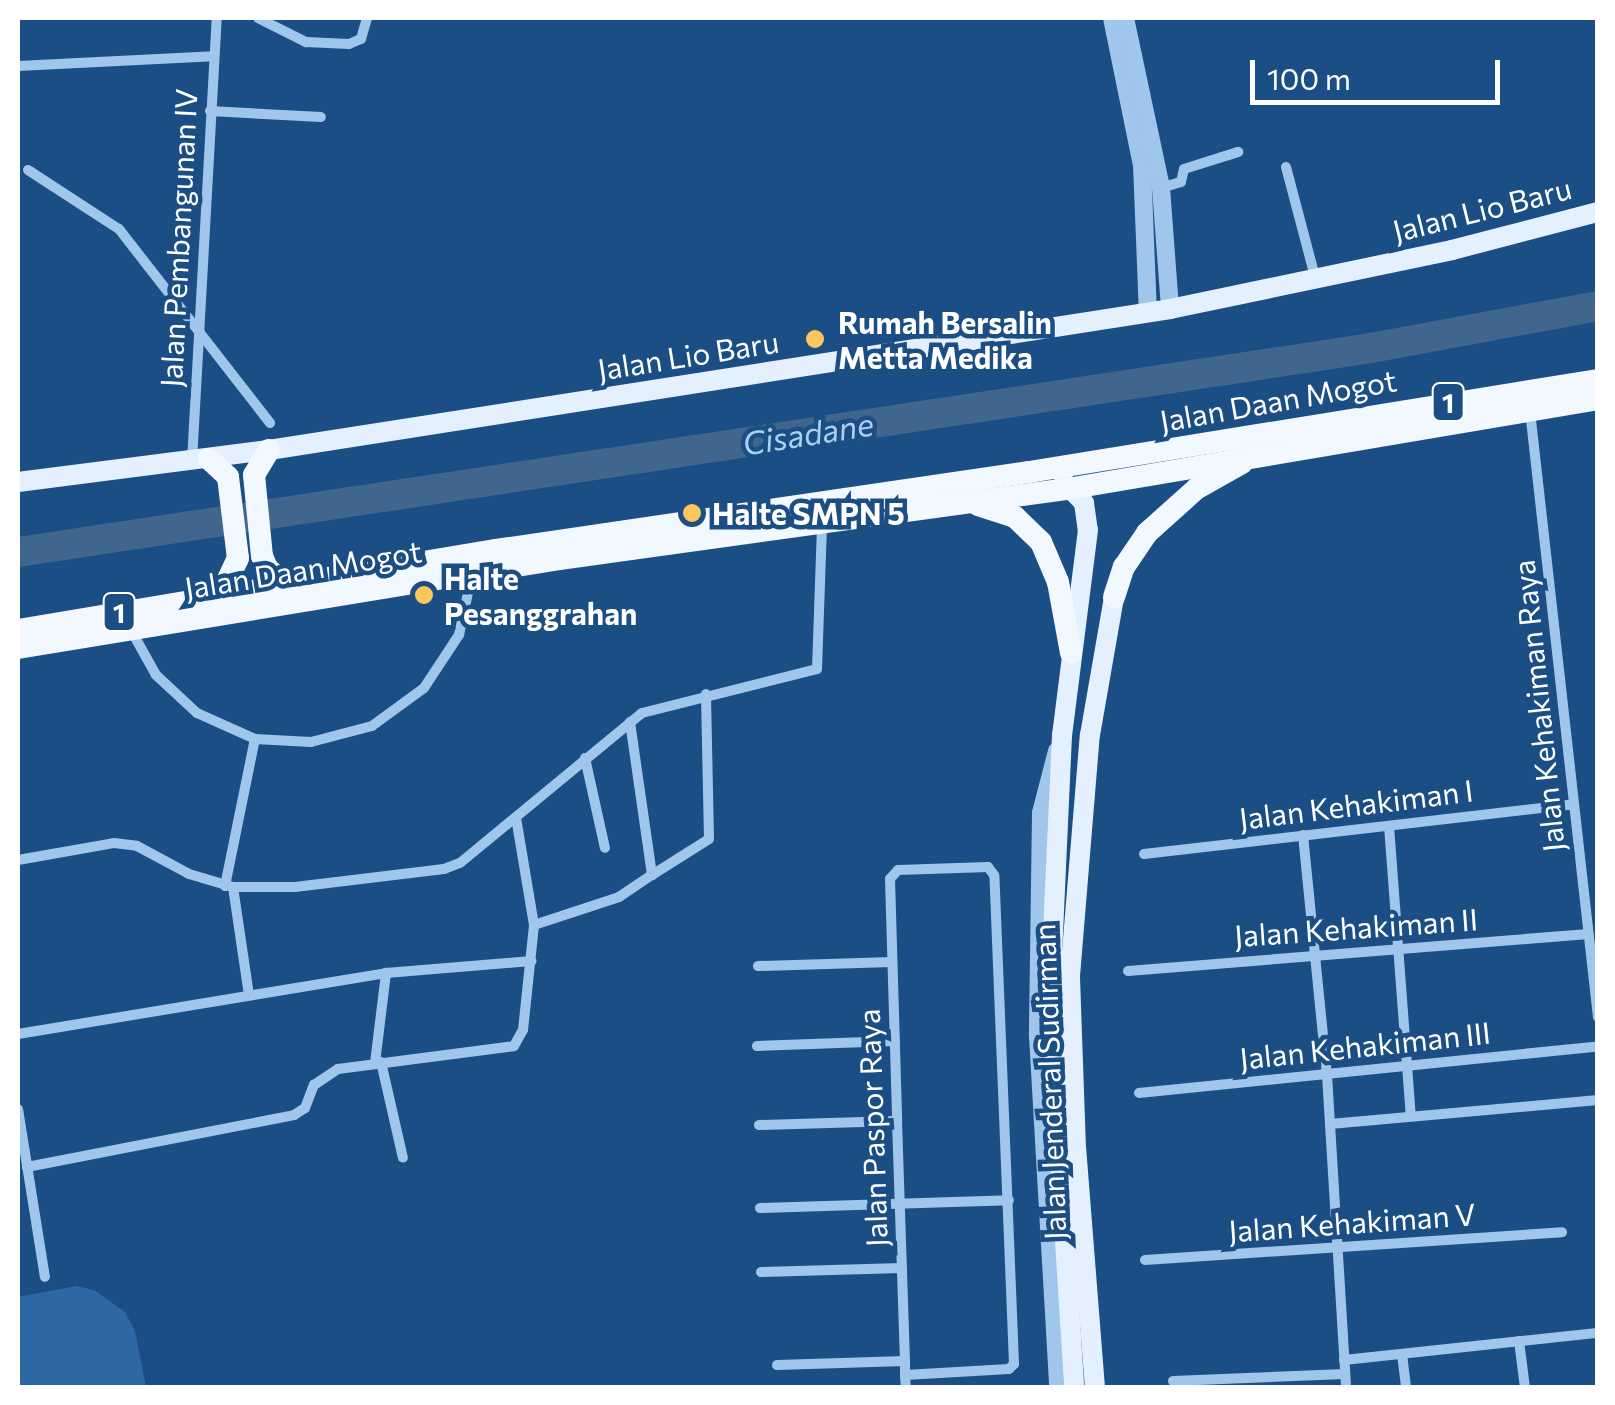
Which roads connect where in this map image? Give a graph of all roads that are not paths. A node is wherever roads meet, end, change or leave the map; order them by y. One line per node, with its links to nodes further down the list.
1 (218, 18): 6 (street, Jalan Pembangunan IV)
2 (258, 18): 3 (street)
3 (367, 18)
4 (1112, 18): 17 (street)
5 (1126, 18): 13 (street)
6 (213, 56): 7 (street); 8 (street, Jalan Pembangunan IV)
7 (18, 66)
8 (210, 112): 9 (street); 18 (street, Jalan Pembangunan IV)
9 (320, 117)
10 (1238, 152): 13 (street)
11 (1286, 167): 15 (street)
12 (28, 170): 18 (street)
13 (1161, 188): 16 (street)
14 (1598, 212): 15 (main road, Jalan Lio Baru)
15 (1316, 277): 16 (main road, Jalan Lio Baru)
16 (1170, 308): 17 (main road, Jalan Lio Baru)
17 (1148, 312): 23 (main road, Jalan Lio Baru)
18 (198, 330): 22 (street); 25 (street, Jalan Pembangunan IV)
19 (1598, 380): 20 (highway, Jalan Daan Mogot / 1)
20 (1529, 399): 21 (highway, Jalan Daan Mogot / 1); 24 (highway, Jalan Daan Mogot / 1); 26 (highway, Jalan Daan Mogot / 1); 44 (street, Jalan Kehakiman Raya)
21 (1598, 399)
22 (270, 423)
23 (269, 450): 25 (main road, Jalan Lio Baru); 32 (highway)
24 (1258, 454): 28 (highway, Jalan Daan Mogot / 1); 34 (highway)
25 (201, 460): 27 (main road, Jalan Lio Baru); 33 (highway)
26 (1029, 472): 28 (main road, Jalan Daan Mogot); 30 (highway, Jalan Daan Mogot / 1)
27 (18, 482)
28 (1074, 488): 29 (highway, Jalan Daan Mogot / 1); 38 (main road, Jalan Jenderal Sudirman)
29 (965, 503): 30 (highway, Jalan Daan Mogot / 1); 38 (highway)
30 (807, 517): 31 (highway, Jalan Daan Mogot / 1); 32 (highway, Jalan Daan Mogot / 1); 39 (street)
31 (472, 573): 35 (highway, Jalan Daan Mogot / 1); 42 (street)
32 (286, 584): 33 (highway, Jalan Daan Mogot / 1)
33 (221, 594): 36 (highway, Jalan Daan Mogot / 1)
34 (1114, 597): 100 (main road, Jalan Jenderal Sudirman)
35 (129, 627): 37 (highway, Jalan Daan Mogot / 1); 42 (street)
36 (18, 630)
37 (18, 648)
38 (1071, 653): 41 (main road, Jalan Jenderal Sudirman)
39 (706, 694): 40 (street); 51 (street)
40 (630, 722): 43 (street); 51 (street)
41 (1062, 734): 98 (street, Jalan Jenderal Sudirman); 99 (main road, Jalan Jenderal Sudirman)
42 (255, 739): 52 (street)
43 (585, 758): 45 (street); 48 (street)
44 (1574, 804): 46 (street, Jalan Kehakiman I); 54 (street, Jalan Kehakiman Raya)
45 (516, 816): 52 (street); 53 (street)
46 (1388, 826): 47 (street, Jalan Kehakiman I); 55 (street)
47 (1303, 835): 49 (street, Jalan Kehakiman I); 56 (street)
48 (605, 848)
49 (1144, 854)
50 (18, 860): 52 (street)
51 (652, 875): 53 (street)
52 (229, 886): 62 (street)
53 (534, 925): 57 (street)
54 (1589, 934): 55 (street, Jalan Kehakiman II); 63 (street, Jalan Kehakiman Raya)
55 (1401, 949): 56 (street, Jalan Kehakiman II); 69 (street)
56 (1316, 954): 60 (street, Jalan Kehakiman II); 70 (street)
57 (532, 961): 61 (street); 68 (street)
58 (892, 962): 59 (street); 65 (street, Jalan Paspor Raya); 80 (street, Jalan Paspor Raya)
59 (758, 966)
60 (1128, 971)
61 (386, 973): 62 (street); 68 (street)
62 (249, 995): 64 (street)
63 (1598, 1016)
64 (18, 1034)
65 (895, 1041): 66 (street); 75 (street, Jalan Paspor Raya)
66 (757, 1046)
67 (1598, 1046): 69 (street, Jalan Kehakiman III)
68 (378, 1062): 78 (street); 79 (street)
69 (1410, 1065): 70 (street, Jalan Kehakiman III); 74 (street)
70 (1327, 1076): 71 (street, Jalan Kehakiman III); 76 (street)
71 (1138, 1093)
72 (1598, 1100): 74 (street)
73 (18, 1109): 79 (street)
74 (1411, 1116): 76 (street)
75 (898, 1120): 77 (street); 81 (street, Jalan Paspor Raya)
76 (1330, 1124): 84 (street)
77 (759, 1125)
78 (404, 1158)
79 (27, 1168): 88 (street)
80 (1010, 1200): 81 (street); 97 (street)
81 (900, 1203): 82 (street); 86 (street, Jalan Paspor Raya)
82 (760, 1208)
83 (1562, 1232): 84 (street, Jalan Kehakiman V)
84 (1337, 1250): 85 (street, Jalan Kehakiman V); 92 (street)
85 (1145, 1260)
86 (902, 1268): 87 (street); 93 (street, Jalan Paspor Raya)
87 (761, 1272)
88 (45, 1277)
89 (1598, 1332): 90 (street)
90 (1520, 1341): 91 (street); 103 (street)
91 (1402, 1354): 92 (street); 102 (street)
92 (1344, 1360): 95 (street)
93 (905, 1361): 94 (street); 97 (street, Jalan Paspor Raya)
94 (776, 1365)
95 (1345, 1374): 96 (street); 101 (street)
96 (1174, 1381)
97 (905, 1382)
98 (1058, 1388)
99 (1074, 1388)
100 (1095, 1388)
101 (1346, 1388)
102 (1406, 1388)
103 (1525, 1388)

